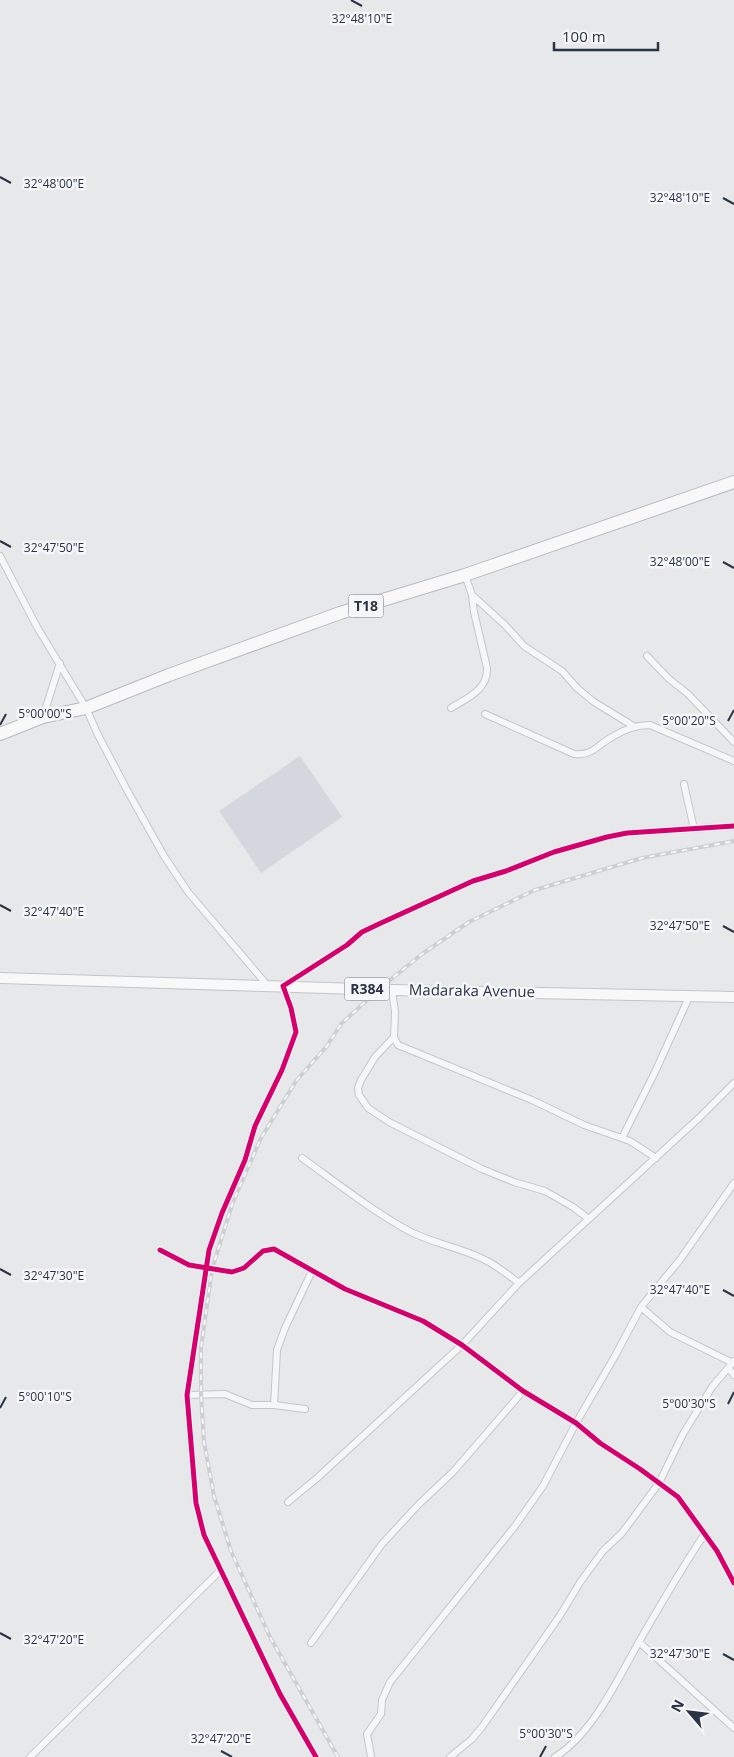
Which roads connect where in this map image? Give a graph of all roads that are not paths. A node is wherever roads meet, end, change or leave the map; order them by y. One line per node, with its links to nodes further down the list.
1 (734, 482): 3 (highway, T18)
2 (0, 556): 6 (street)
3 (465, 576): 4 (street); 7 (highway, T18)
4 (472, 595): 8 (street); 11 (street)
5 (647, 656): 13 (street)
6 (60, 663): 7 (street); 10 (street)
7 (86, 708): 10 (highway, T18); 19 (street)
8 (451, 708)
9 (485, 714): 11 (street)
10 (43, 717): 12 (highway, T18)
11 (635, 727): 14 (street)
12 (0, 734)
13 (734, 742)
14 (734, 761)
15 (684, 784): 17 (street)
16 (734, 826): 17 (street)
17 (694, 829): 20 (street)
18 (0, 978): 19 (main road, Madaraka Avenue / R384)
19 (268, 986): 20 (main road, Madaraka Avenue / R384)
20 (283, 986): 21 (main road, Madaraka Avenue / R384); 32 (street)
21 (392, 990): 22 (main road, Madaraka Avenue / R384); 24 (street)
22 (690, 995): 23 (main road, Madaraka Avenue / R384); 26 (street)
23 (734, 997)
24 (394, 1037): 26 (street); 30 (street)
25 (734, 1083): 28 (street)
26 (622, 1138): 28 (street)
27 (302, 1158): 34 (street)
28 (656, 1158): 30 (street)
29 (734, 1183): 35 (street)
30 (589, 1219): 34 (street)
31 (160, 1250): 32 (street)
32 (206, 1268): 33 (street); 41 (street)
33 (312, 1271): 36 (street); 42 (street)
34 (518, 1284): 36 (street)
35 (641, 1307): 37 (street); 44 (street)
36 (462, 1345): 40 (street); 46 (street)
37 (734, 1362): 38 (street)
38 (729, 1369): 39 (street); 45 (street)
39 (734, 1375)
40 (523, 1391): 44 (street); 51 (street)
41 (187, 1396): 42 (street); 48 (street)
42 (274, 1405): 43 (street)
43 (306, 1409)
44 (576, 1423): 45 (street); 55 (street)
45 (659, 1483): 47 (street); 56 (street)
46 (288, 1502)
47 (704, 1535): 49 (street); 50 (street)
48 (220, 1571): 53 (street); 54 (street)
49 (734, 1583)
50 (639, 1642): 52 (street); 57 (street)
51 (311, 1643)
52 (734, 1728)
53 (30, 1757)
54 (316, 1757)
55 (371, 1757)
56 (450, 1757)
57 (555, 1757)

